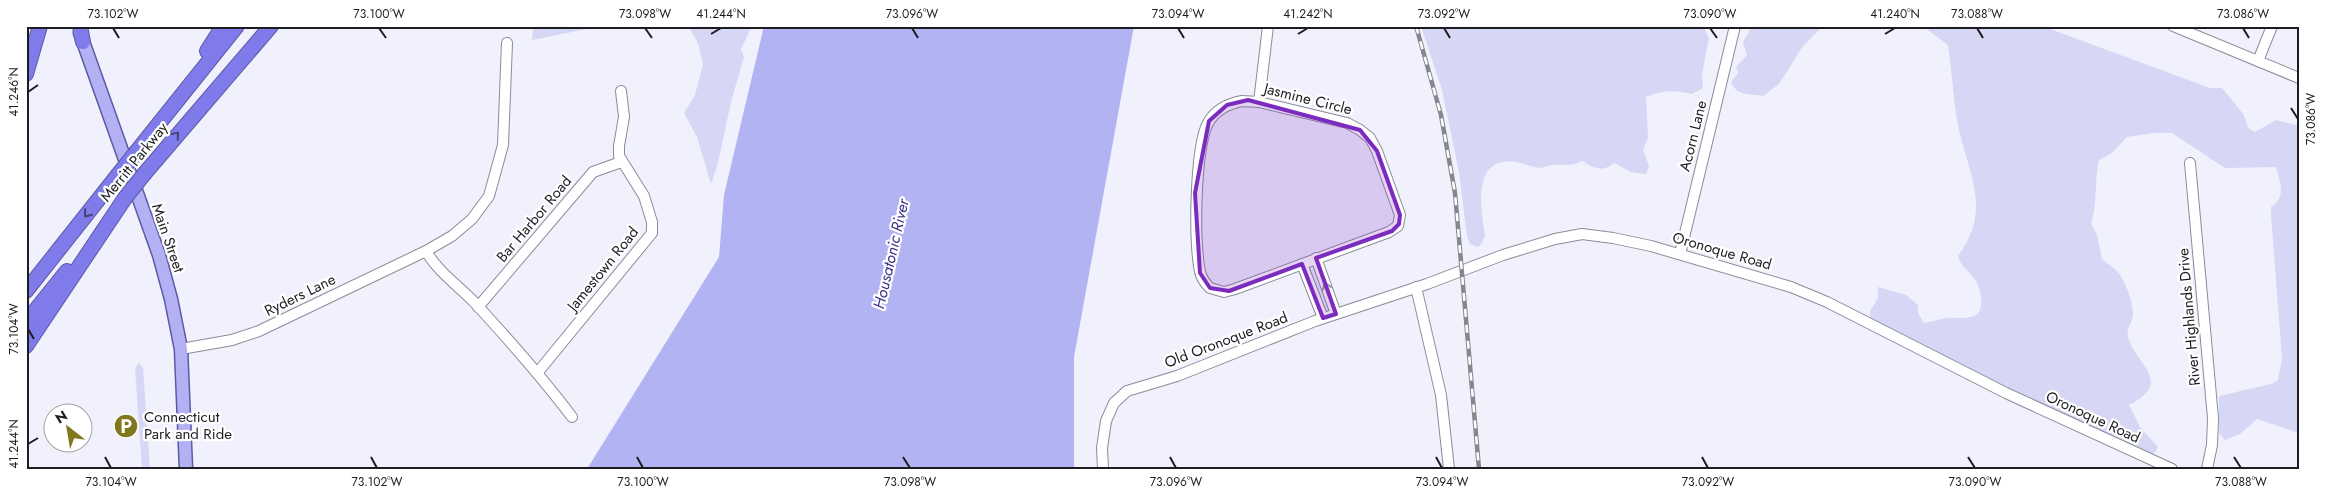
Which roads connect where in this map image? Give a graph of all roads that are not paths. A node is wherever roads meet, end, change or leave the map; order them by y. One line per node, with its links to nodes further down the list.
1 (40, 26): 13 (highway)
2 (79, 26): 10 (highway)
3 (223, 26): 17 (highway)
4 (237, 26): 17 (highway, Merritt Parkway)
5 (271, 26): 20 (highway, Merritt Parkway, one-way to 5, bridge)
6 (1268, 26): 16 (street)
7 (1735, 26): 22 (street, Acorn Lane)
8 (2173, 26): 12 (street)
9 (2272, 26): 12 (street)
10 (82, 42): 32 (main road, Main Street)
11 (507, 43): 21 (street, Ryders Lane)
12 (2258, 61): 14 (street)
13 (26, 74)
14 (2299, 78)
15 (621, 91): 18 (street)
16 (1259, 102): 23 (street, Jasmine Circle); 24 (street, Jasmine Circle)
17 (161, 121): 26 (highway, Merritt Parkway, one-way to 26, bridge)
18 (621, 162): 27 (street, Bar Harbor Road); 33 (street, Jamestown Road)
19 (2190, 163): 39 (street, River Highlands Drive)
20 (125, 198): 30 (highway, Merritt Parkway); 31 (highway)
21 (426, 251): 27 (street); 32 (street, Ryders Lane)
22 (1680, 254): 25 (street, Oronoque Road); 38 (street, Oronoque Road)
23 (1316, 258): 24 (street, Jasmine Circle); 28 (street, one-way to 23)
24 (1302, 264): 29 (street)
25 (1416, 287): 28 (street, Old Oronoque Road); 37 (street)
26 (26, 291)
27 (478, 307): 33 (street)
28 (1336, 314): 29 (street, Old Oronoque Road)
29 (1323, 318): 36 (street, Old Oronoque Road)
30 (26, 322)
31 (26, 346)
32 (181, 349): 35 (main road, Main Street)
33 (538, 372): 34 (street)
34 (572, 417)
35 (186, 469)
36 (1103, 469)
37 (1449, 469)
38 (2172, 469)
39 (2207, 469)

